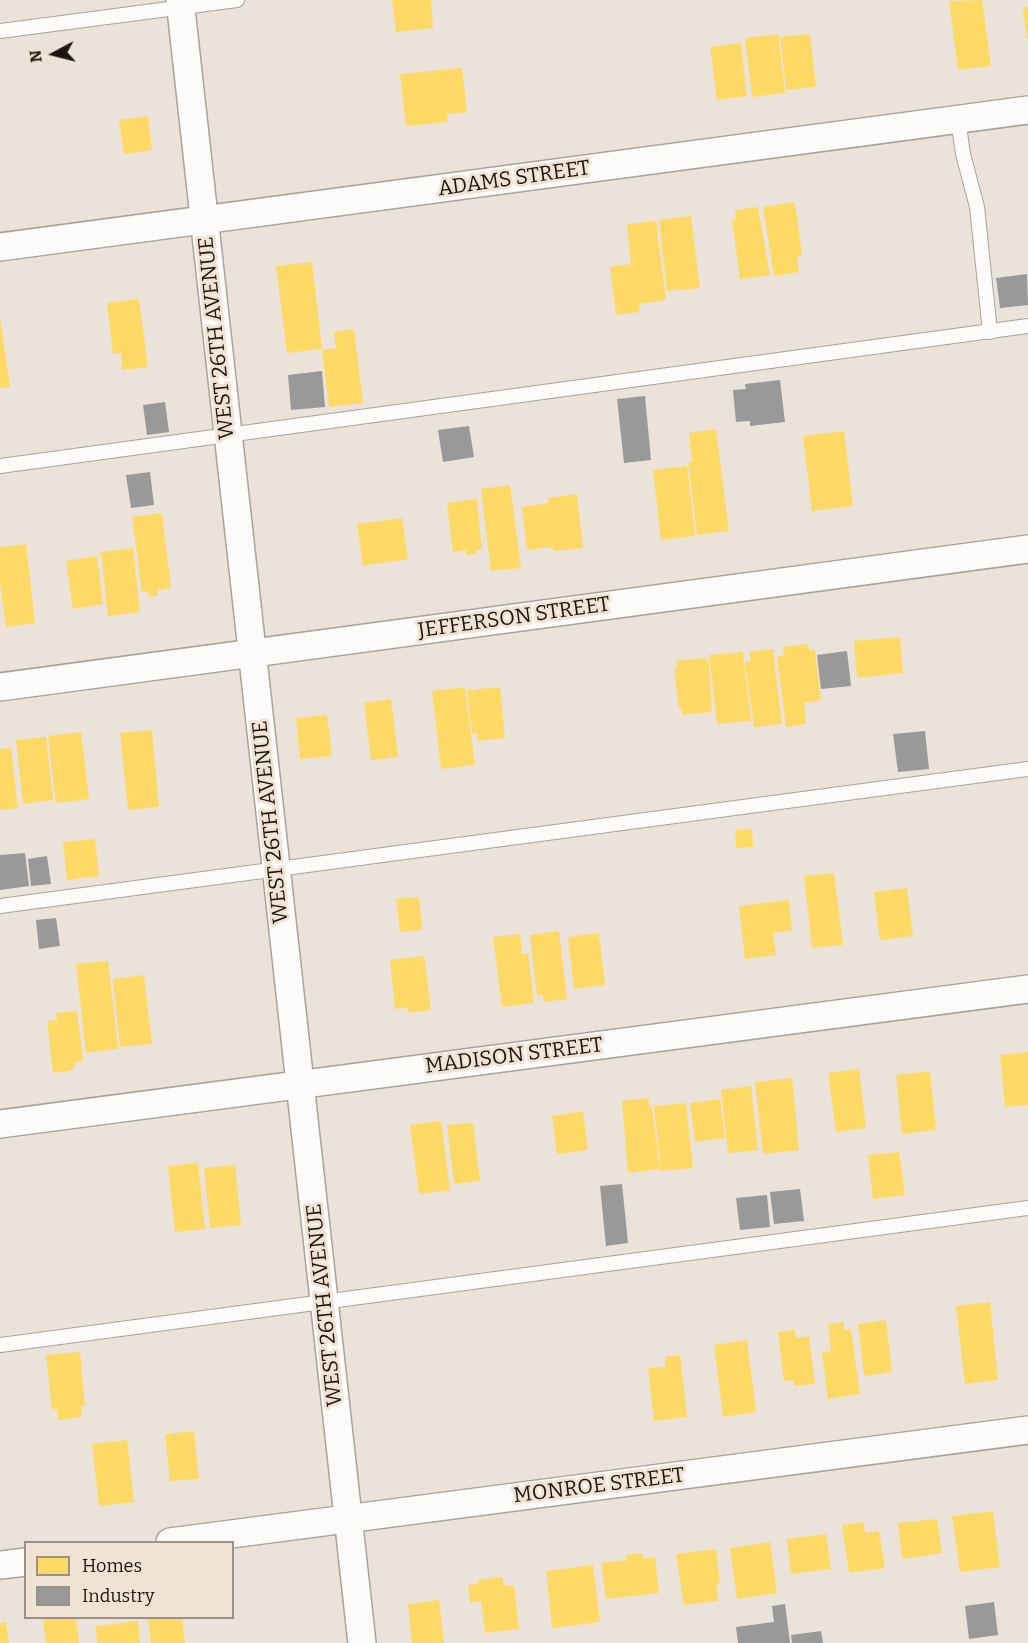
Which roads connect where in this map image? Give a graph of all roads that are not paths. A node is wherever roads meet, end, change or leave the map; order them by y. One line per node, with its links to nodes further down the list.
1 (237, 0): 2 (lane)
2 (180, 4): 3 (lane); 6 (street, WEST 26TH AVENUE)
3 (0, 31)
4 (1028, 110): 5 (street, ADAMS STREET)
5 (958, 119): 6 (street, ADAMS STREET); 9 (lane)
6 (204, 220): 7 (street, ADAMS STREET); 10 (street, WEST 26TH AVENUE)
7 (0, 247)
8 (1028, 326): 9 (lane)
9 (990, 332): 10 (lane)
10 (228, 435): 11 (lane); 13 (street, WEST 26TH AVENUE)
11 (0, 466)
12 (1028, 549): 13 (street, JEFFERSON STREET)
13 (252, 654): 14 (street, JEFFERSON STREET); 16 (street, WEST 26TH AVENUE)
14 (0, 687)
15 (1028, 769): 16 (lane)
16 (276, 870): 17 (lane); 19 (street, WEST 26TH AVENUE)
17 (0, 906)
18 (1028, 989): 19 (street, MADISON STREET)
19 (300, 1084): 20 (street, MADISON STREET); 22 (street, WEST 26TH AVENUE)
20 (0, 1124)
21 (1028, 1208): 22 (lane)
22 (325, 1302): 23 (lane); 25 (street, WEST 26TH AVENUE)
23 (0, 1345)
24 (1028, 1430): 25 (street, MONROE STREET)
25 (349, 1519): 26 (street, MONROE STREET); 29 (street, WEST 26TH AVENUE)
26 (178, 1541)
27 (24, 1562): 28 (street)
28 (0, 1565)
29 (362, 1643)

